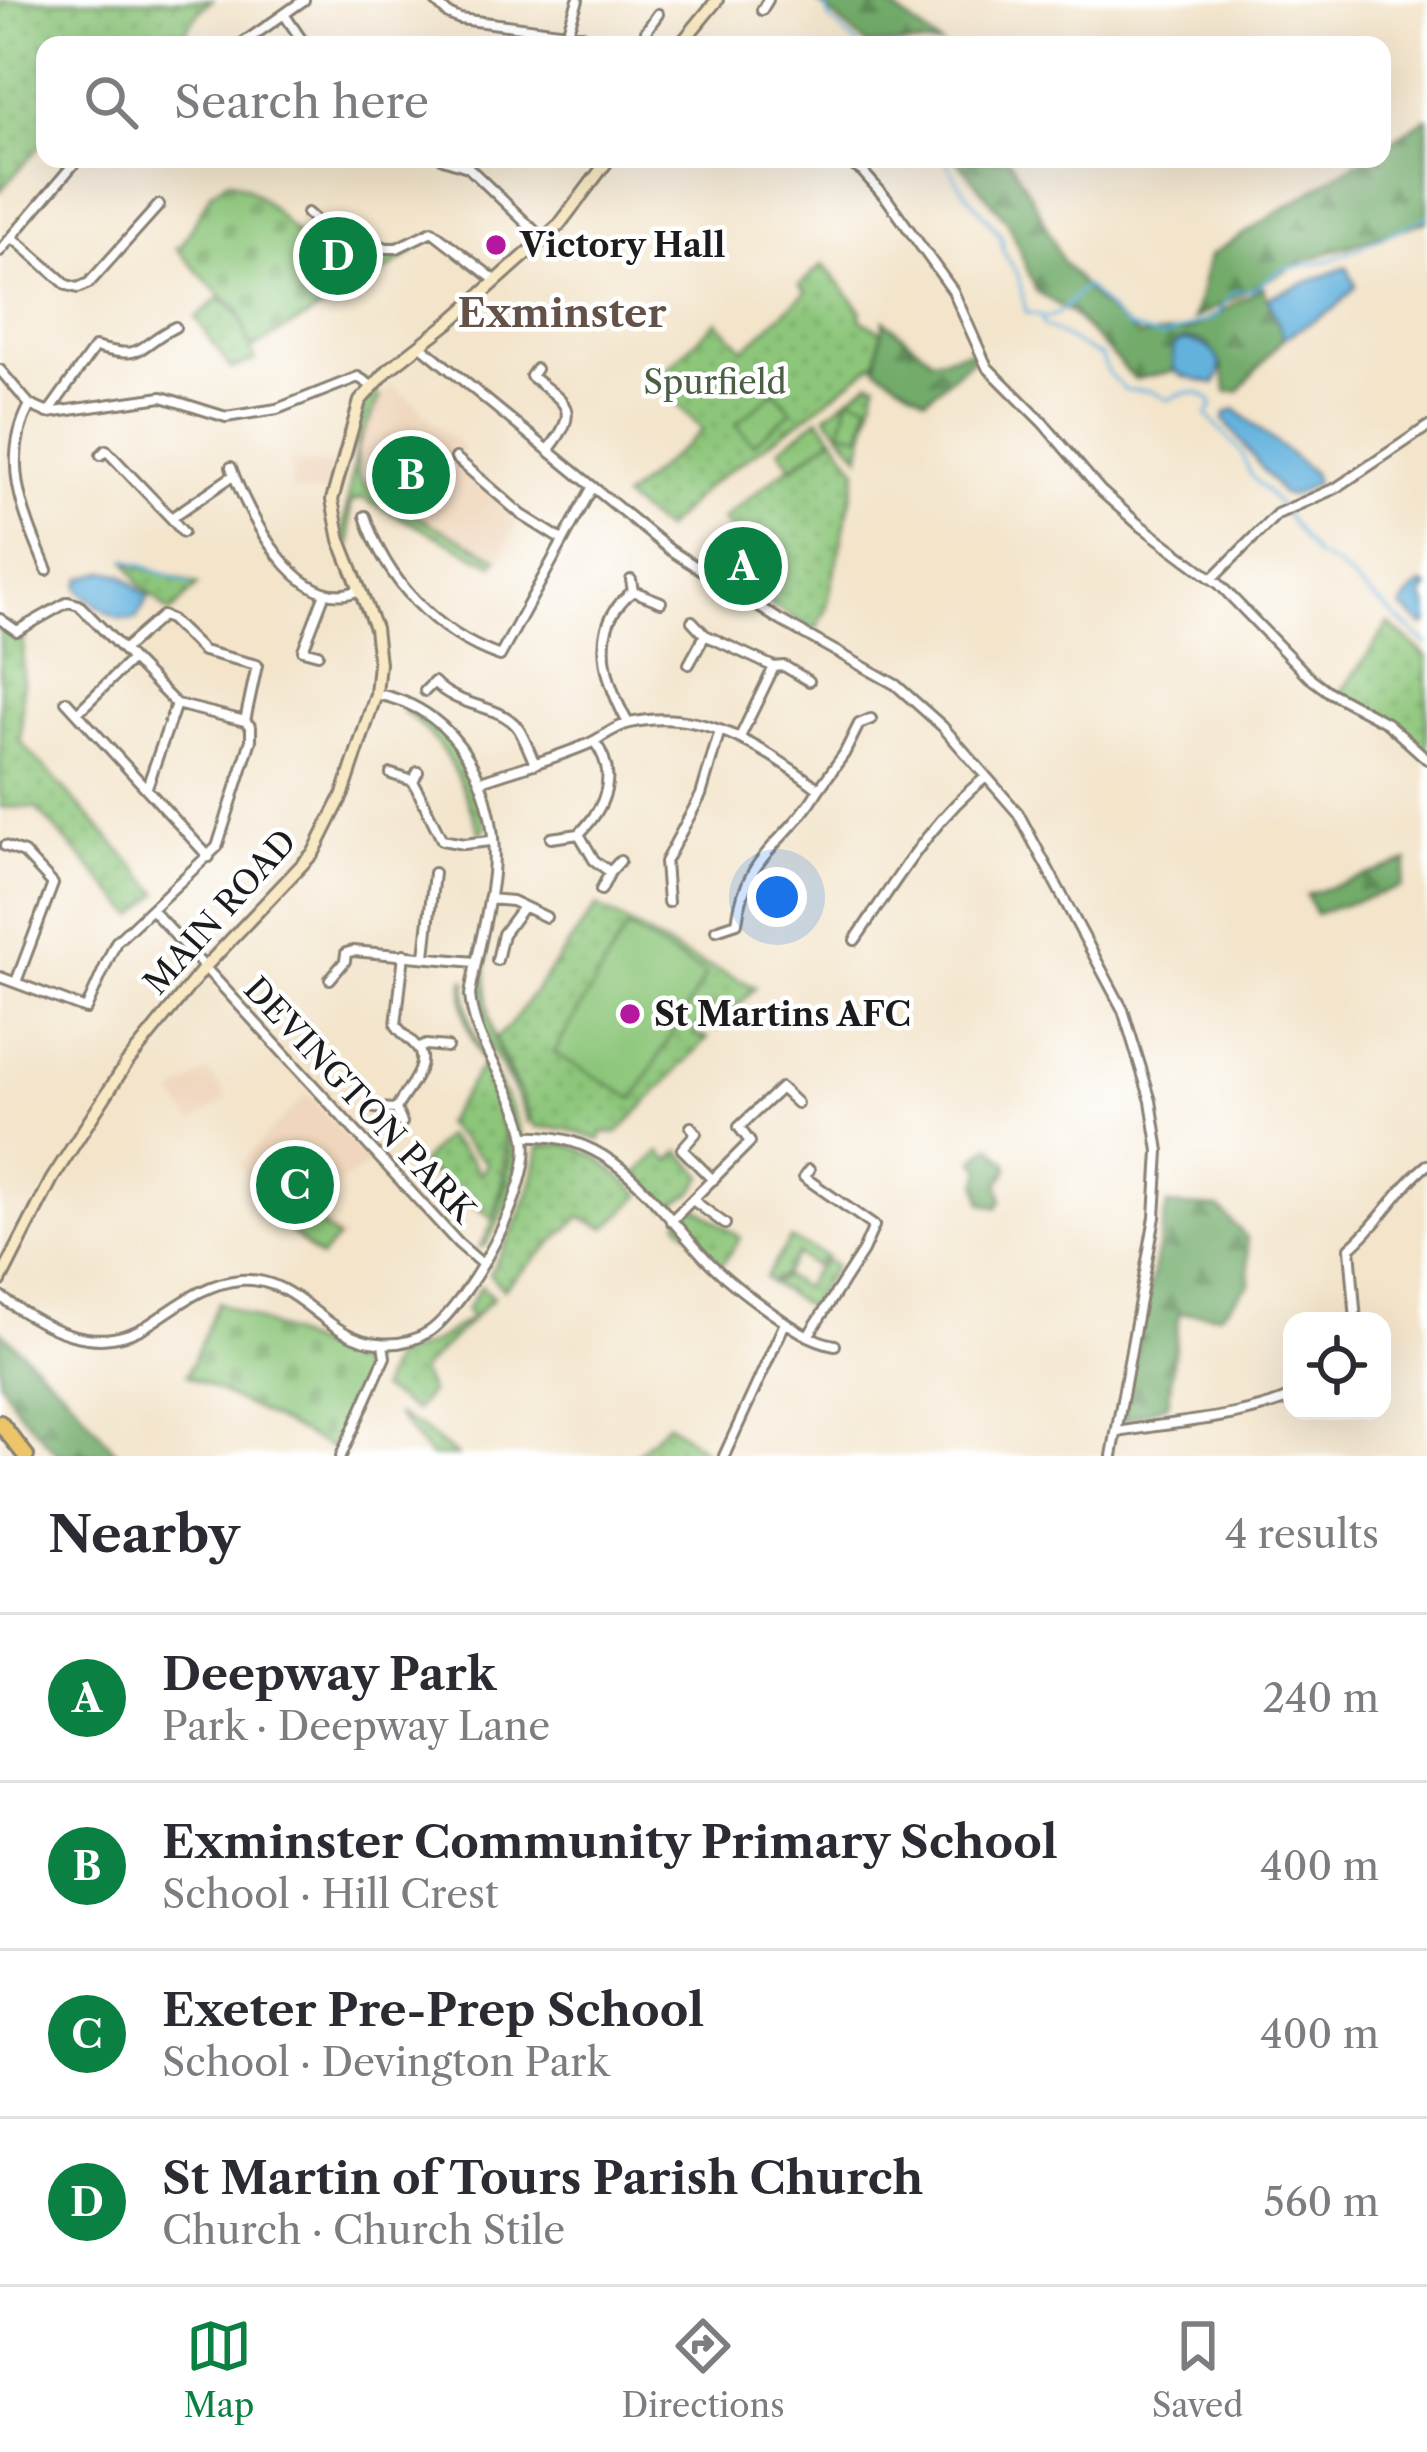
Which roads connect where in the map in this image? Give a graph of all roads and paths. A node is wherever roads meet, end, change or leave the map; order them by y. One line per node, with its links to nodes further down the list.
1 (304, 0): 7 (street)
2 (434, 0): 9 (street)
3 (578, 0): 9 (street)
4 (717, 0): 14 (street)
5 (772, 1): 6 (street)
6 (762, 10)
7 (284, 14): 10 (street); 11 (street)
8 (658, 14): 13 (street)
9 (567, 33): 12 (street)
10 (253, 36)
11 (299, 36)
12 (582, 36)
13 (648, 36)
14 (687, 36)
15 (70, 168): 21 (street)
16 (470, 168): 22 (street)
17 (603, 168): 22 (street, MAIN ROAD)
18 (857, 168): 42 (street)
19 (159, 205): 21 (street)
20 (307, 213): 24 (street)
21 (12, 237): 23 (street)
22 (542, 239): 24 (street, MAIN ROAD)
23 (0, 251)
24 (495, 280): 26 (street, MAIN ROAD)
25 (175, 327): 31 (street)
26 (422, 346): 29 (street, MAIN ROAD); 33 (street)
27 (0, 370): 30 (street)
28 (531, 376): 33 (street)
29 (372, 386): 31 (street); 43 (street, MAIN ROAD)
30 (30, 404): 31 (street); 41 (street)
31 (48, 413)
32 (1427, 428): 42 (street)
33 (550, 448): 36 (street)
34 (106, 450): 38 (street)
35 (456, 458): 40 (street)
36 (592, 488): 40 (street); 71 (street)
37 (364, 516): 40 (street)
38 (171, 518): 39 (street); 44 (street)
39 (183, 532)
40 (562, 540)
41 (47, 570)
42 (1212, 579): 68 (street)
43 (359, 590): 44 (street); 56 (street, MAIN ROAD)
44 (325, 592): 50 (street)
45 (661, 602): 63 (street)
46 (0, 619): 49 (street)
47 (692, 621): 48 (street)
48 (705, 635): 52 (street); 53 (street)
49 (124, 649): 51 (street); 62 (street)
50 (318, 654)
51 (130, 661): 58 (street); 59 (street)
52 (689, 664)
53 (774, 667): 54 (street); 66 (street)
54 (809, 681)
55 (424, 691): 69 (street)
56 (376, 694): 72 (street); 101 (street, MAIN ROAD)
57 (66, 701): 59 (street)
58 (176, 704): 62 (street); 73 (street)
59 (77, 713): 73 (street)
60 (846, 717): 64 (street)
61 (871, 719): 64 (street)
62 (244, 721): 79 (street)
63 (628, 723): 65 (street); 67 (street)
64 (860, 724): 74 (street)
65 (720, 730): 66 (street); 84 (street)
66 (740, 737): 74 (street)
67 (594, 741): 69 (street); 75 (street)
68 (1427, 759)
69 (535, 764): 72 (street)
70 (391, 774): 77 (street)
71 (986, 777): 96 (street); 129 (street)
72 (481, 782): 77 (street)
73 (146, 788): 79 (street)
74 (819, 789): 93 (street)
75 (579, 834): 76 (street); 82 (street)
76 (550, 838)
77 (490, 842): 88 (street)
78 (4, 846): 104 (street)
79 (209, 857): 91 (street)
80 (620, 860): 82 (street)
81 (434, 872): 86 (street)
82 (610, 872): 87 (street)
83 (653, 884): 84 (street)
84 (664, 885): 89 (street)
85 (419, 890): 86 (street)
86 (432, 890): 98 (street)
87 (602, 890)
88 (489, 899): 90 (street); 100 (street)
89 (668, 902)
90 (523, 907): 92 (street); 99 (street)
91 (152, 910): 101 (street, DEVINGTON PARK); 104 (street)
92 (546, 917)
93 (737, 923): 94 (street); 95 (street)
94 (716, 930)
95 (745, 938)
96 (855, 940)
97 (404, 953): 98 (street); 103 (street); 106 (street)
98 (425, 956): 100 (street)
99 (496, 960)
100 (475, 962): 112 (street)
101 (205, 967): 119 (street, DEVINGTON PARK); 120 (street, MAIN ROAD)
102 (0, 977): 104 (street)
103 (330, 980)
104 (16, 982)
105 (447, 1046): 106 (street)
106 (419, 1048): 109 (street)
107 (797, 1102): 115 (street)
108 (375, 1108): 109 (street)
109 (396, 1109): 110 (street)
110 (402, 1124)
111 (691, 1127): 115 (street)
112 (525, 1136): 117 (street); 119 (street)
113 (1427, 1165): 122 (street)
114 (809, 1170): 124 (street)
115 (713, 1180): 116 (street)
116 (694, 1201): 117 (street); 118 (street)
117 (671, 1221): 123 (street)
118 (725, 1224)
119 (482, 1263): 125 (street)
120 (0, 1281)
121 (0, 1296): 125 (street)
122 (1355, 1312)
123 (785, 1323): 124 (street); 132 (street)
124 (808, 1336): 126 (street)
125 (383, 1344): 131 (street)
126 (835, 1345)
127 (1283, 1400): 129 (street)
128 (0, 1423): 130 (highway)
129 (1118, 1432): 133 (street)
130 (26, 1456)
131 (340, 1456)
132 (724, 1456)
133 (1112, 1456)

